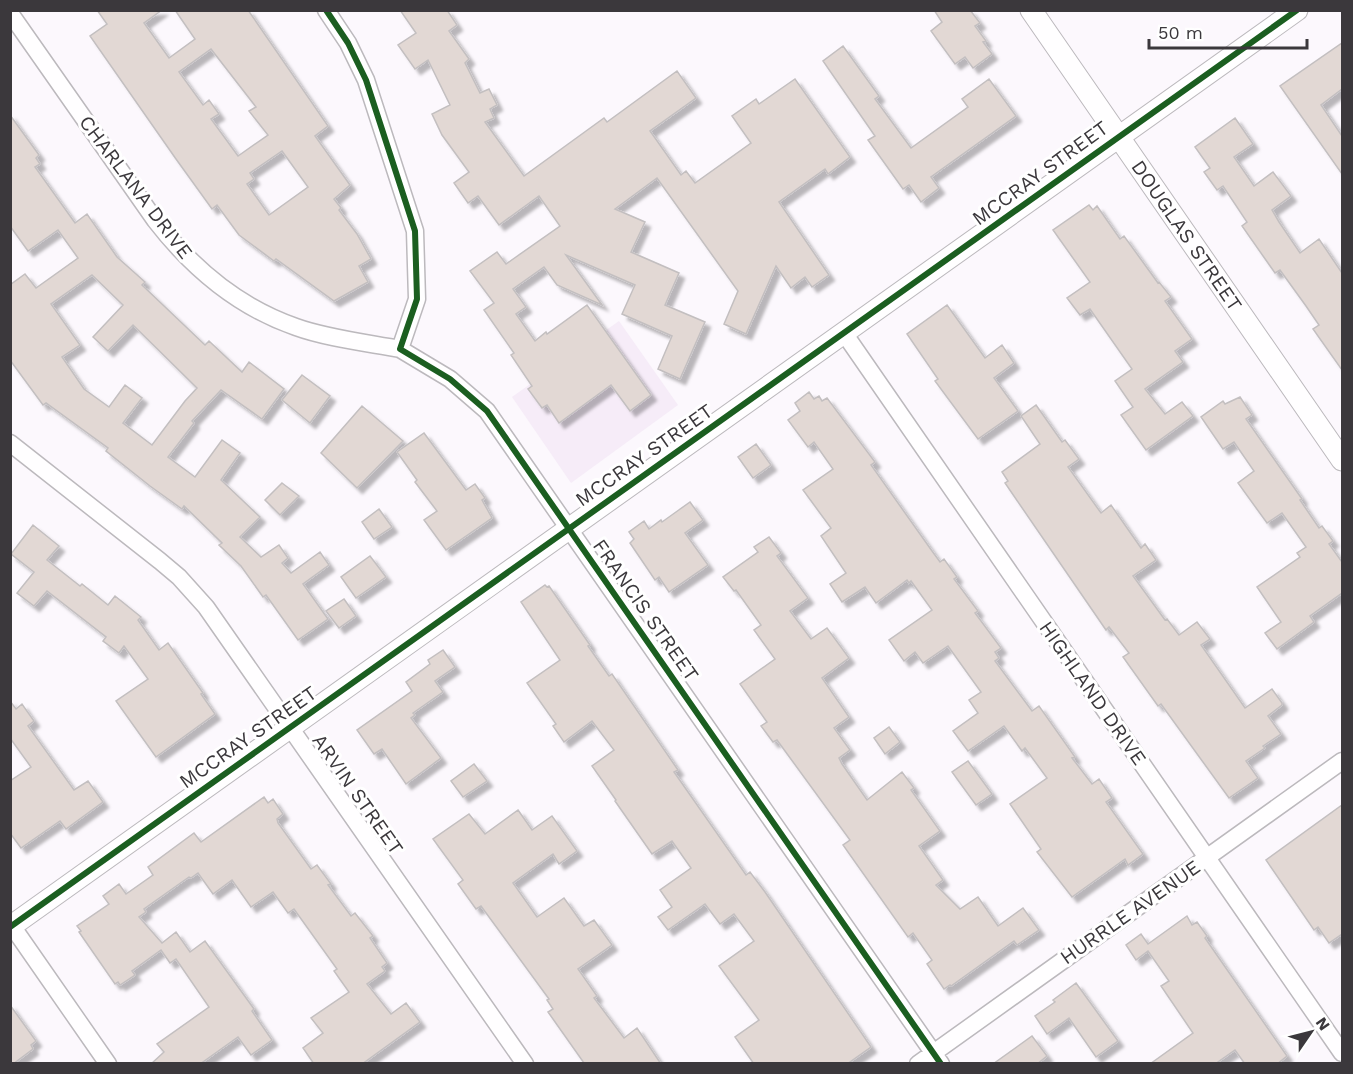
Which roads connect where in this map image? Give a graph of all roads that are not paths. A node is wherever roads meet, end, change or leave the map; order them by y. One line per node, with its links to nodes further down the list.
1 (326, 10): 7 (street)
2 (1031, 10): 5 (street, DOUGLAS STREET)
3 (1296, 10): 5 (street, MCCRAY STREET)
4 (10, 13): 7 (street, CHARLANA DRIVE)
5 (1119, 137): 6 (street, MCCRAY STREET); 9 (street, DOUGLAS STREET)
6 (844, 333): 10 (street, MCCRAY STREET); 13 (street, HIGHLAND DRIVE)
7 (400, 349): 10 (street, FRANCIS STREET)
8 (10, 443): 11 (street, ARVIN STREET)
9 (1342, 460)
10 (569, 529): 11 (street, MCCRAY STREET); 16 (street, FRANCIS STREET)
11 (291, 727): 14 (street, MCCRAY STREET); 18 (street, ARVIN STREET)
12 (1342, 761): 13 (street, HURRLE AVENUE)
13 (1207, 858): 15 (street, HIGHLAND DRIVE); 16 (street, HURRLE AVENUE)
14 (11, 925): 17 (street)
15 (1342, 1053)
16 (937, 1058): 19 (street, HURRLE AVENUE)
17 (108, 1064)
18 (525, 1064)
19 (918, 1064)

